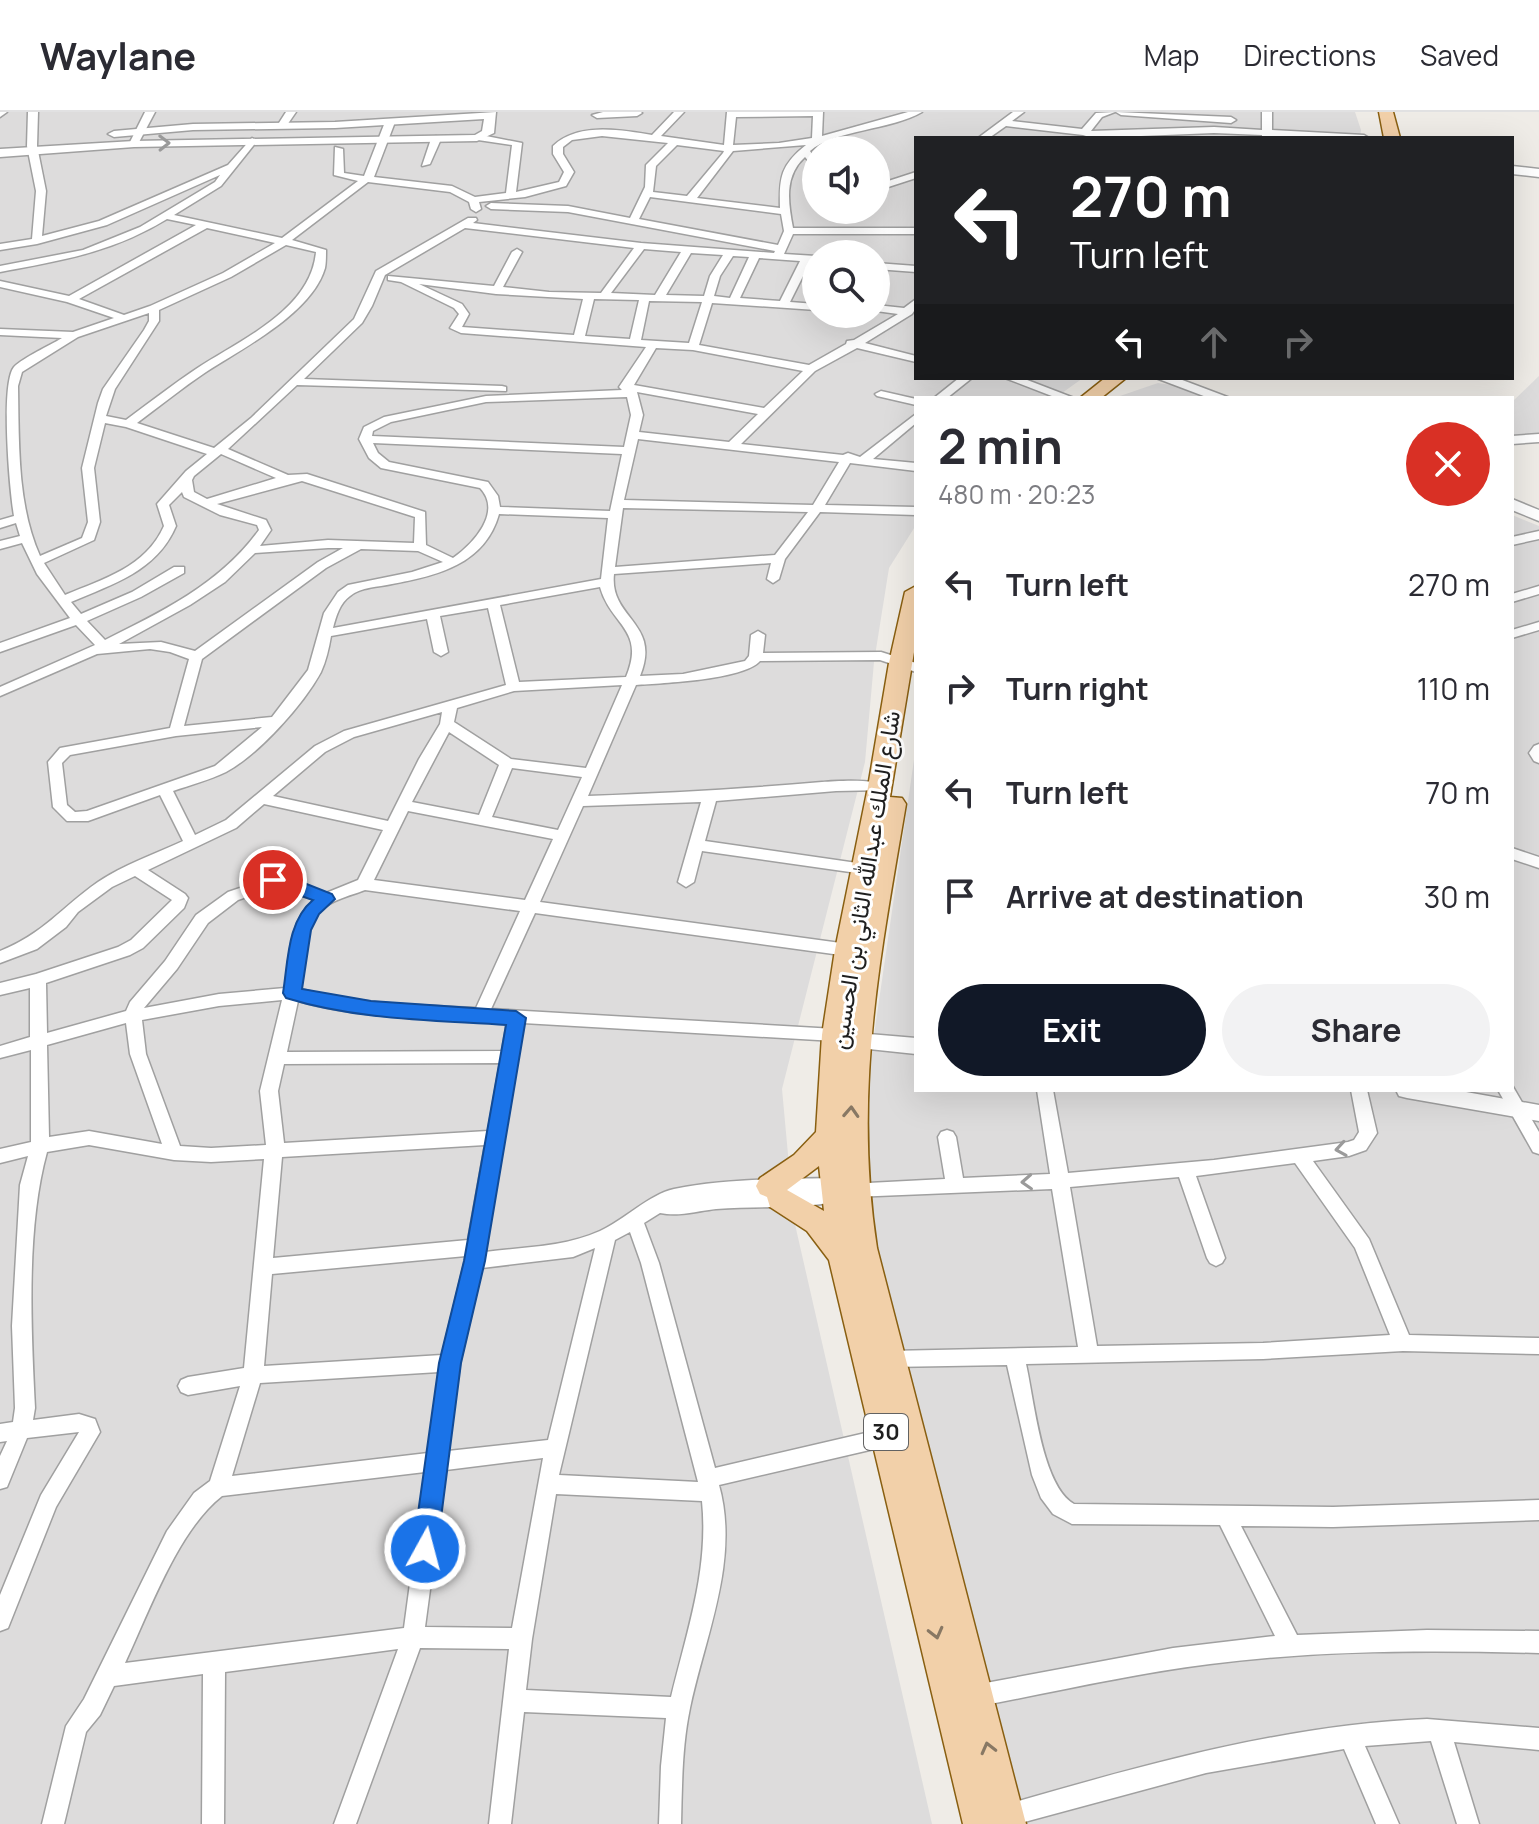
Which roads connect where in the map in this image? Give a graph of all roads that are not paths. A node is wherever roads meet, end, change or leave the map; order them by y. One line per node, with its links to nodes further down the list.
1 (33, 112): 42 (street)
2 (150, 112): 21 (street)
3 (291, 112): 19 (street)
4 (637, 112): 13 (street); 24 (street)
5 (679, 112): 34 (street)
6 (818, 112): 14 (street); 25 (street)
7 (917, 112): 26 (street)
8 (1019, 112): 18 (street)
9 (1110, 112): 22 (street)
10 (1121, 112): 20 (street)
11 (1375, 112): 30 (main road)
12 (1386, 112): 31 (main road)
13 (596, 113): 23 (street)
14 (732, 113): 41 (street)
15 (490, 114): 16 (street); 33 (street)
16 (423, 116): 17 (street)
17 (390, 122): 19 (street); 32 (street)
18 (1005, 123): 22 (street); 27 (street)
19 (282, 126): 21 (street)
20 (1268, 126): 22 (street); 29 (street)
21 (143, 130): 36 (street); 40 (street)
22 (1087, 133): 28 (street)
23 (598, 135): 24 (street); 54 (street)
24 (638, 135): 34 (street)
25 (817, 136)
26 (831, 136)
27 (986, 136)
28 (1095, 136)
29 (1348, 136)
30 (1381, 136)
31 (1392, 136)
32 (386, 138): 35 (street); 37 (street); 51 (street)
33 (481, 138): 35 (street); 54 (street)
34 (654, 138): 38 (street)
35 (436, 139): 46 (street)
36 (100, 141): 40 (street); 42 (street)
37 (252, 141): 40 (street, one-way to 37); 47 (street)
38 (675, 142): 41 (street); 53 (street)
39 (802, 143): 41 (street)
40 (134, 144)
41 (729, 148): 55 (street)
42 (33, 149): 44 (street); 65 (street)
43 (338, 149): 51 (street)
44 (0, 153)
45 (802, 153): 57 (street)
46 (425, 164)
47 (228, 168): 58 (street); 65 (street)
48 (1514, 170): 49 (street)
49 (1539, 173)
50 (914, 176): 52 (street)
51 (367, 179): 56 (street); 66 (street)
52 (890, 183)
53 (647, 194): 55 (street); 59 (street)
54 (511, 196): 56 (street)
55 (691, 198): 57 (street)
56 (475, 202): 59 (street); 60 (street)
57 (785, 212): 63 (street)
58 (167, 216): 62 (street); 77 (street)
59 (634, 220): 61 (street)
60 (467, 224): 67 (street); 79 (street); 81 (street)
61 (657, 224): 67 (street); 72 (street)
62 (204, 225): 66 (street); 89 (street)
63 (789, 231): 64 (street); 72 (street)
64 (914, 231)
65 (37, 241): 68 (street)
66 (284, 242): 94 (street); 126 (street)
67 (637, 246): 69 (street); 85 (street)
68 (0, 247)
69 (688, 249): 71 (street); 87 (street)
70 (517, 252): 83 (street)
71 (730, 253): 73 (street); 88 (street)
72 (780, 253): 73 (street); 74 (street)
73 (755, 255): 90 (street)
74 (802, 257)
75 (890, 267): 76 (street)
76 (914, 269)
77 (2, 271)
78 (802, 275): 92 (street)
79 (392, 278): 80 (street); 81 (street)
80 (406, 282): 83 (street); 100 (street)
81 (376, 283): 112 (street)
82 (0, 284): 89 (street)
83 (496, 291): 84 (street)
84 (589, 296): 85 (street); 100 (street)
85 (604, 296): 86 (street)
86 (645, 297): 87 (street); 101 (street)
87 (659, 297): 88 (street)
88 (707, 299): 90 (street); 104 (street)
89 (70, 300): 97 (street)
90 (734, 300): 92 (street)
91 (914, 304): 96 (street)
92 (783, 305): 93 (street)
93 (802, 306)
94 (154, 308): 97 (street); 124 (street)
95 (890, 310): 96 (street)
96 (908, 312): 102 (street)
97 (124, 318): 99 (street)
98 (0, 332): 99 (street)
99 (74, 335): 113 (street)
100 (579, 339): 101 (street)
101 (635, 343): 103 (street)
102 (851, 343): 105 (street); 106 (street)
103 (653, 344): 104 (street); 114 (street)
104 (693, 347): 106 (street)
105 (914, 359)
106 (811, 369): 122 (street)
107 (963, 380): 116 (street)
108 (1017, 380): 117 (street)
109 (1114, 380): 118 (main road)
110 (1130, 380): 119 (main road)
111 (1176, 380): 120 (street)
112 (294, 382): 114 (street); 132 (street)
113 (6, 387): 123 (street)
114 (629, 390): 122 (street); 127 (street); 129 (street)
115 (881, 394): 121 (street)
116 (943, 396)
117 (1062, 396)
118 (1092, 396)
119 (1109, 396)
120 (1218, 396)
121 (914, 402)
122 (768, 412): 131 (street)
123 (6, 414): 139 (street)
124 (102, 419): 126 (street); 158 (street)
125 (914, 419): 135 (street)
126 (128, 424): 132 (street)
127 (634, 435): 131 (street); 133 (street)
128 (1539, 438): 130 (street)
129 (365, 439): 133 (street); 145 (street)
130 (1514, 440)
131 (734, 444): 134 (street)
132 (218, 451): 137 (street); 138 (street)
133 (630, 451): 144 (street)
134 (848, 457): 135 (street); 143 (street)
135 (865, 459): 136 (street)
136 (914, 467)
137 (287, 479): 141 (street); 155 (street)
138 (186, 480): 141 (street); 165 (street)
139 (18, 486): 140 (street); 148 (street)
140 (0, 491)
141 (206, 503): 156 (street)
142 (1514, 505): 147 (street)
143 (818, 507): 144 (street); 146 (street); 157 (street)
144 (617, 509): 145 (street); 161 (street)
145 (494, 510): 159 (street)
146 (914, 511)
147 (1539, 516)
148 (22, 518): 149 (street); 151 (street)
149 (0, 524)
150 (1539, 535): 152 (street)
151 (28, 538): 153 (street); 158 (street)
152 (1514, 541)
153 (0, 545)
154 (358, 545): 155 (street); 156 (street); 178 (street)
155 (420, 547): 159 (street)
156 (256, 550): 174 (street)
157 (779, 559): 161 (street); 162 (street)
158 (36, 562): 165 (street)
159 (452, 562): 171 (street)
160 (179, 570): 168 (street)
161 (606, 577): 166 (street); 181 (street)
162 (773, 579)
163 (1536, 593): 164 (street)
164 (1514, 598)
165 (64, 600): 168 (street)
166 (493, 603): 167 (street); 182 (street)
167 (433, 614): 171 (street); 176 (street)
168 (80, 621): 174 (street); 175 (street)
169 (914, 622): 180 (main road, شارع الملك عبدالله الثاني بن الحسين / 30)
170 (1539, 626): 172 (street)
171 (326, 633): 185 (street)
172 (1514, 633)
173 (758, 635): 179 (street)
174 (102, 645): 177 (street)
175 (0, 648)
176 (441, 652)
177 (85, 655): 178 (street); 183 (street)
178 (196, 657): 187 (street)
179 (756, 657): 180 (street); 181 (street)
180 (911, 667): 192 (main road, شارع الملك عبدالله الثاني بن الحسين / 30); 219 (main road, شارع الملك عبدالله الثاني بن الحسين / 30)
181 (631, 680): 182 (street); 191 (street)
182 (513, 687): 184 (street)
183 (0, 692)
184 (450, 705): 186 (street); 195 (street)
185 (273, 721): 187 (street); 193 (street)
186 (447, 724): 190 (street); 197 (street)
187 (176, 731): 193 (street)
188 (1539, 749): 189 (street)
189 (1539, 758)
190 (507, 763): 191 (street); 198 (street)
191 (591, 773): 196 (street)
192 (880, 787): 194 (street); 206 (main road, شارع الملك عبدالله الثاني بن الحسين / 30)
193 (165, 790): 201 (street)
194 (710, 797): 196 (street); 202 (street)
195 (263, 799): 199 (street); 201 (street)
196 (578, 801): 200 (street)
197 (403, 805): 198 (street); 199 (street)
198 (483, 822): 200 (street)
199 (392, 827): 208 (street)
200 (562, 836): 210 (street)
201 (192, 844): 205 (street)
202 (696, 845): 206 (street); 207 (street)
203 (1514, 854): 204 (street)
204 (1539, 863)
205 (135, 869): 212 (street); 213 (street)
206 (864, 869): 211 (main road, شارع الملك عبدالله الثاني بن الحسين / 30)
207 (686, 882)
208 (364, 884): 209 (street); 210 (street)
209 (326, 899): 215 (street); 216 (street)
210 (529, 906): 211 (street); 217 (street)
211 (848, 950): 219 (main road, شارع الملك عبدالله الثاني بن الحسين / 30)
212 (0, 957)
213 (38, 980): 214 (street); 220 (street)
214 (0, 989)
215 (292, 993): 216 (street); 217 (street); 224 (street)
216 (133, 1015): 220 (street); 235 (street)
217 (480, 1016): 218 (street)
218 (516, 1018): 219 (street); 223 (street)
219 (846, 1038): 221 (street); 230 (main road, شارع الملك عبدالله الثاني بن الحسين / 30); 242 (main road, شارع الملك عبدالله الثاني بن الحسين / 30, one-way to 219)
220 (38, 1041): 222 (street); 233 (street)
221 (914, 1046)
222 (0, 1052)
223 (511, 1057): 224 (street); 231 (street)
224 (277, 1058): 236 (street)
225 (1045, 1092): 240 (street)
226 (1359, 1092): 237 (street, one-way to 237)
227 (1430, 1092): 228 (street)
228 (1510, 1099): 229 (street); 234 (street)
229 (1539, 1113)
230 (830, 1136): 242 (main road, شارع الملك عبدالله الثاني بن الحسين / 30); 243 (main road)
231 (495, 1137): 236 (street); 246 (street)
232 (947, 1137): 241 (street)
233 (40, 1146): 235 (street); 238 (street); 258 (street)
234 (1539, 1147)
235 (174, 1153): 236 (street)
236 (274, 1153): 249 (street)
237 (1299, 1155): 239 (street); 250 (street)
238 (0, 1156)
239 (1185, 1170): 240 (street); 248 (street)
240 (1061, 1181): 241 (street, one-way to 241); 252 (street)
241 (955, 1186): 242 (street)
242 (840, 1190): 243 (street); 247 (main road, شارع الملك عبدالله الثاني بن الحسين / 30); 254 (main road, شارع الملك عبدالله الثاني بن الحسين / 30)
243 (775, 1193): 244 (street); 247 (main road)
244 (634, 1219): 245 (street); 265 (street)
245 (607, 1236): 246 (street); 261 (street)
246 (476, 1254): 249 (street); 255 (street)
247 (843, 1255): 260 (main road, شارع الملك عبدالله الثاني بن الحسين / 30)
248 (1216, 1258)
249 (264, 1267): 256 (street)
250 (1403, 1343): 251 (street); 252 (street)
251 (1539, 1346)
252 (1089, 1355): 253 (street)
253 (1015, 1357): 254 (street); 268 (street)
254 (889, 1359): 276 (main road, شارع الملك عبدالله الثاني بن الحسين / 30)
255 (450, 1363): 256 (street); 262 (street)
256 (253, 1375): 257 (street); 266 (street)
257 (188, 1386)
258 (22, 1428): 259 (street); 263 (street); 269 (street)
259 (0, 1433)
260 (887, 1437): 265 (street); 282 (main road, شارع الملك عبدالله الثاني بن الحسين / 30, one-way to 282)
261 (554, 1448): 262 (street); 264 (street)
262 (436, 1460): 266 (street); 270 (street)
263 (0, 1480)
264 (547, 1484): 265 (street); 271 (street)
265 (709, 1486): 278 (street)
266 (218, 1487): 275 (street)
267 (1539, 1510): 268 (street)
268 (1225, 1515): 273 (street)
269 (0, 1621)
270 (413, 1637): 271 (street); 274 (street); 285 (street)
271 (521, 1639): 277 (street)
272 (1539, 1642): 273 (street)
273 (1291, 1646): 276 (street)
274 (214, 1662): 275 (street); 284 (street)
275 (107, 1676): 283 (street)
276 (975, 1696): 282 (main road, شارع الملك عبدالله الثاني بن الحسين / 30, one-way to 276)
277 (515, 1701): 278 (street); 286 (street)
278 (679, 1708): 287 (street)
279 (1439, 1731): 280 (street); 281 (street); 289 (street)
280 (1350, 1737): 282 (street); 288 (street)
281 (1539, 1739)
282 (998, 1821)
283 (53, 1824)
284 (213, 1824)
285 (345, 1824)
286 (500, 1824)
287 (670, 1824)
288 (1388, 1824)
289 (1468, 1824)

